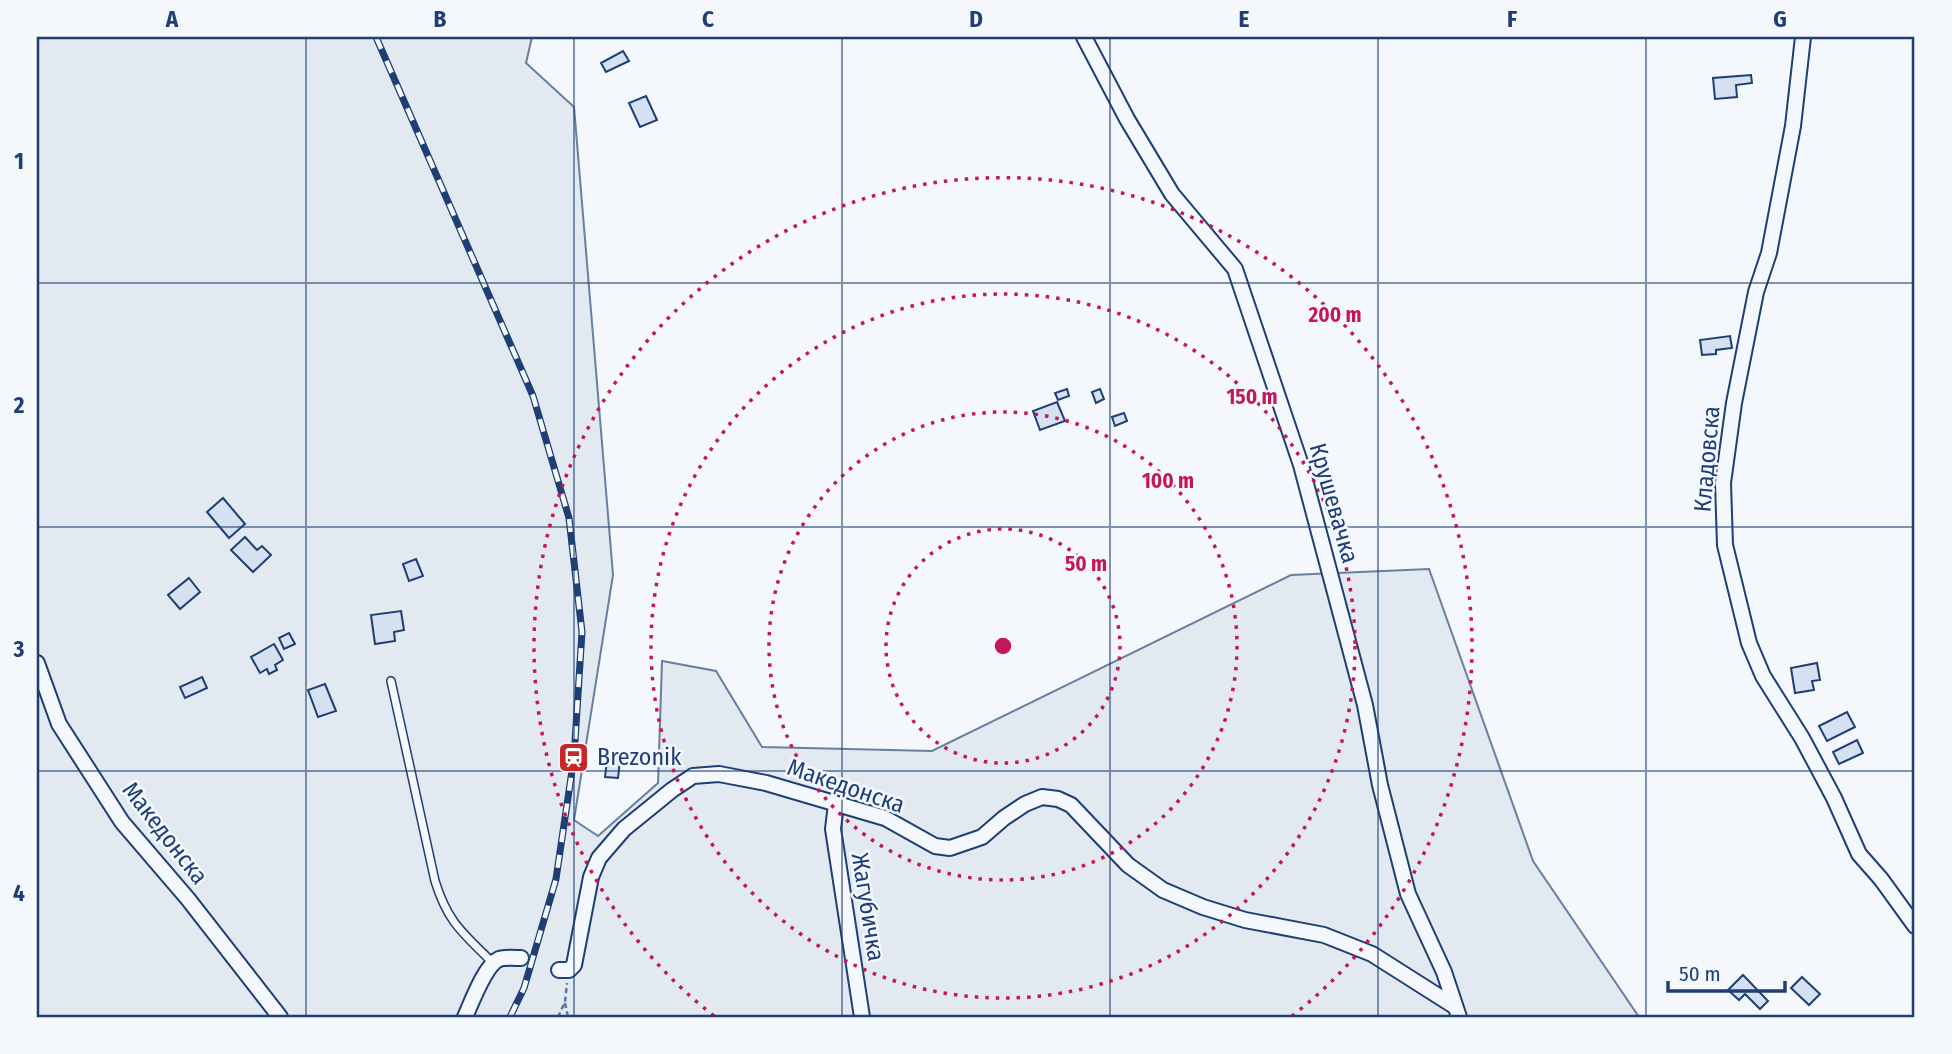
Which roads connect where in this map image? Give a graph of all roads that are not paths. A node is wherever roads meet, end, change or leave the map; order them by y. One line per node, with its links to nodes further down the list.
1 (1084, 37): 10 (street, Крушевачка)
2 (1803, 37): 6 (street, Кладовска)
3 (37, 663): 11 (street, Македонска)
4 (391, 681): 8 (lane)
5 (836, 804): 9 (street, Македонска); 10 (street, Македонска); 13 (street, Жагубичка)
6 (1915, 926)
7 (522, 958): 8 (street)
8 (493, 964): 12 (street)
9 (564, 970)
10 (1456, 1012)
11 (280, 1017)
12 (464, 1017)
13 (862, 1017)

